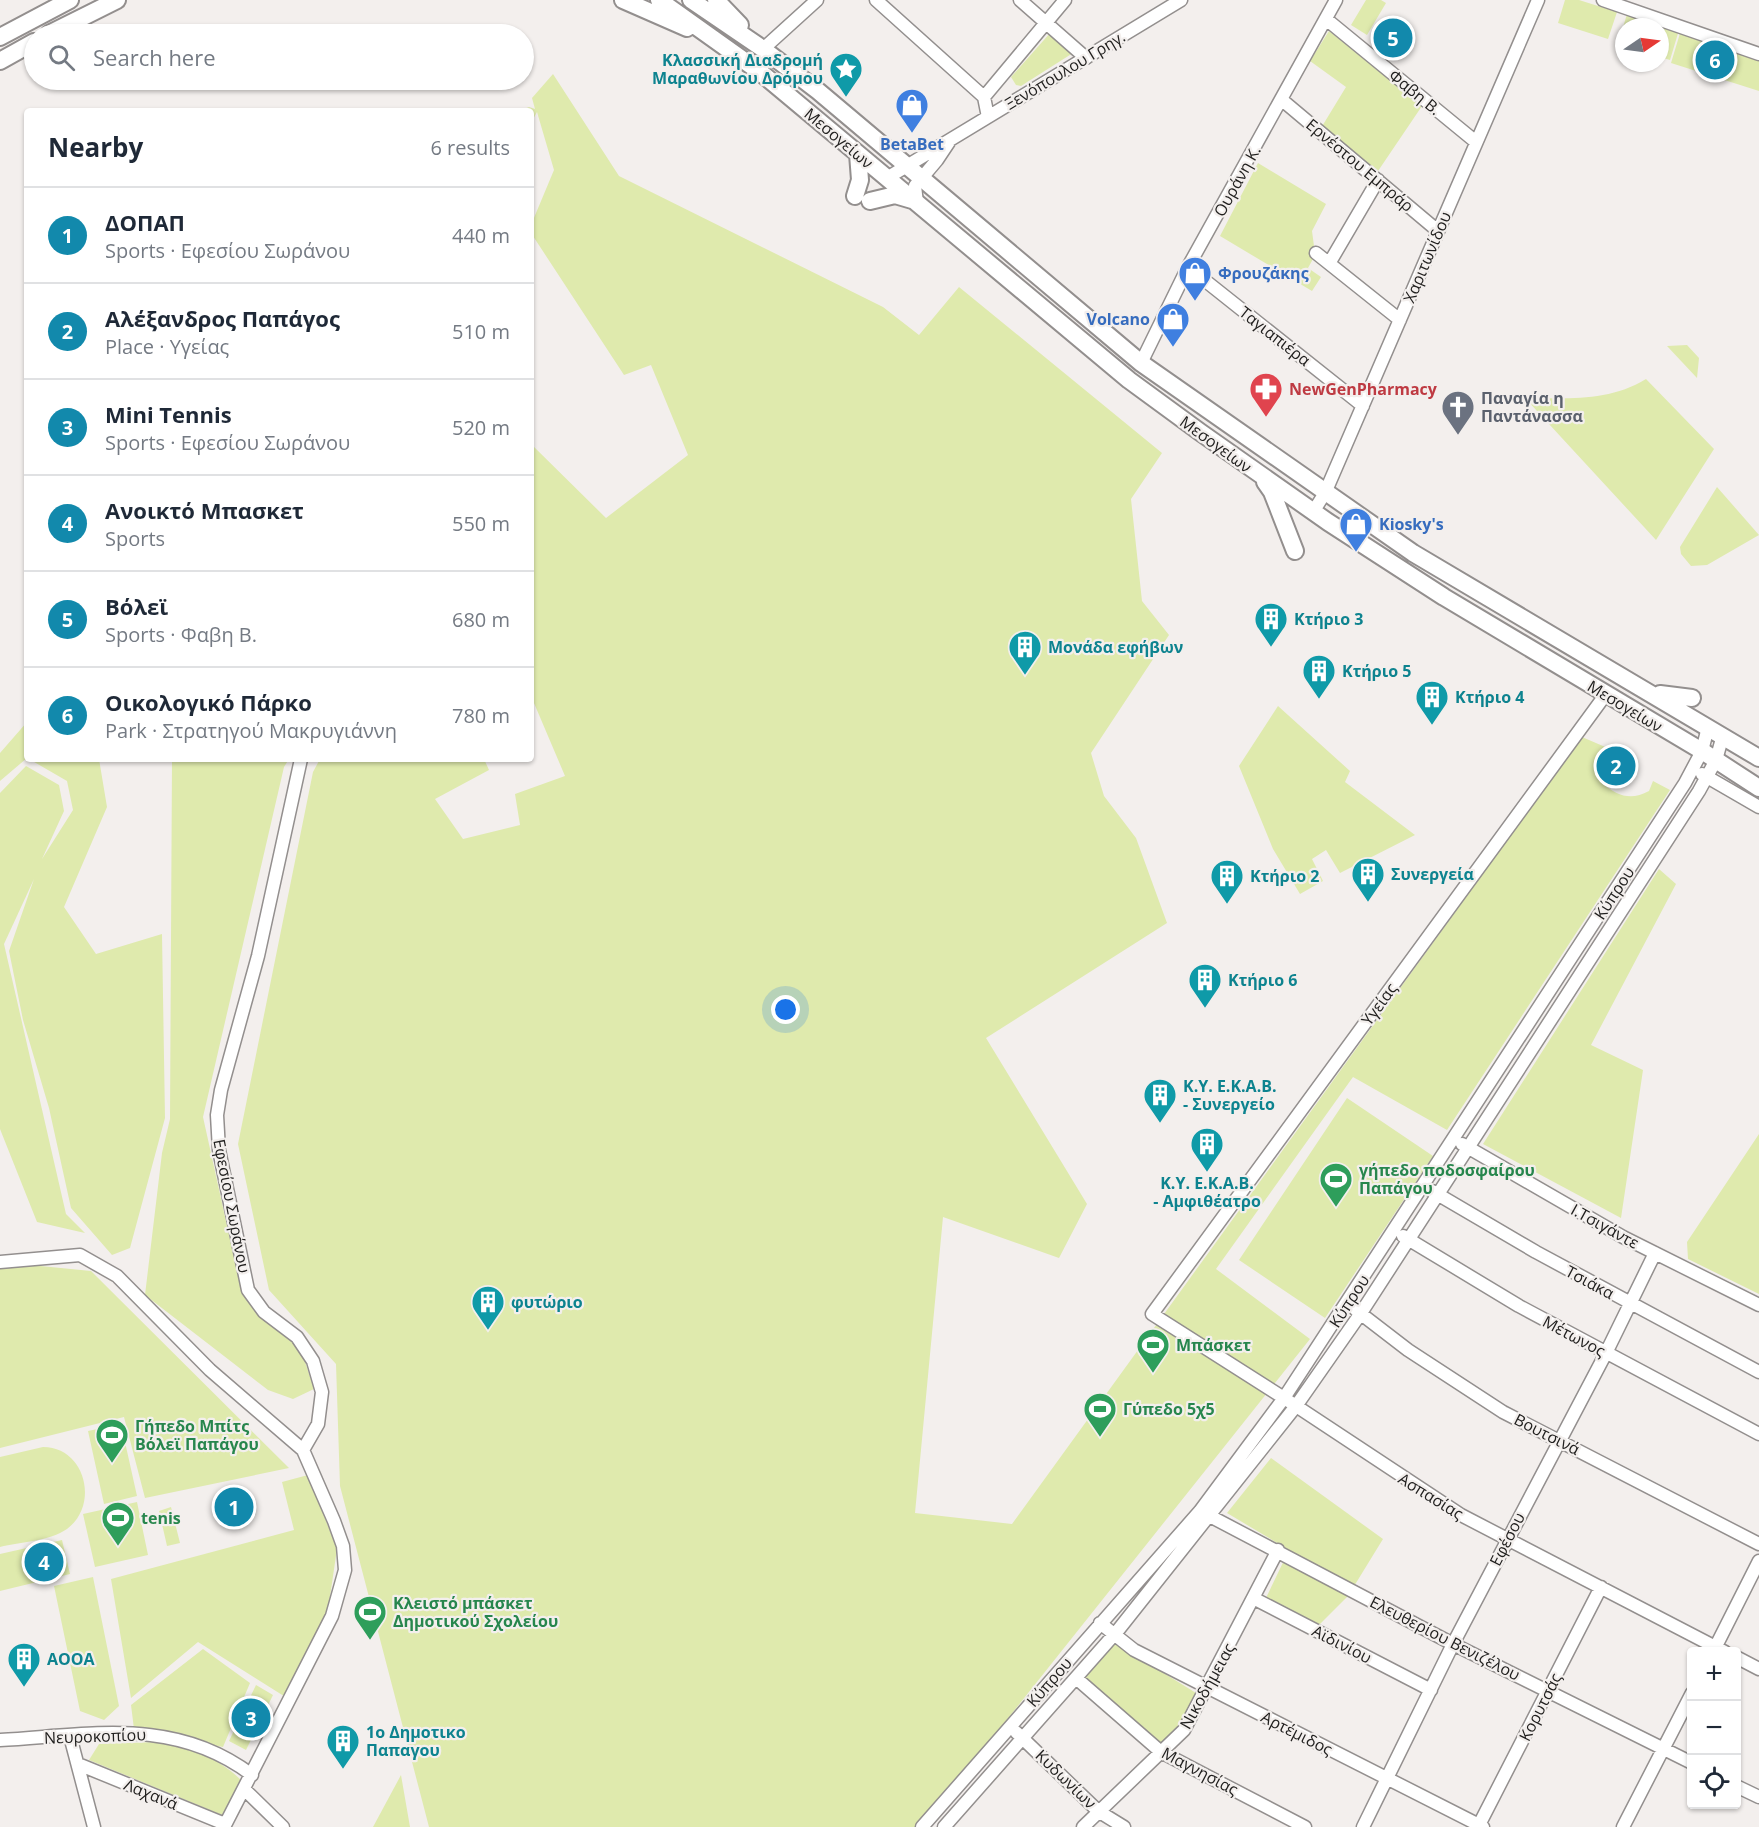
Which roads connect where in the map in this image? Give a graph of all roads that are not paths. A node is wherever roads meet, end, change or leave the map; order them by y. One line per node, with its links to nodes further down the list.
1 (69, 0): 17 (main road)
2 (117, 0): 19 (main road)
3 (623, 0): 21 (main road, Μεσογείων)
4 (659, 0): 21 (main road, Μεσογείων)
5 (691, 0): 23 (main road, Μεσογείων)
6 (716, 0): 23 (main road, Μεσογείων)
7 (817, 0): 23 (street)
8 (876, 0): 27 (street)
9 (1020, 0): 16 (street)
10 (1065, 0): 16 (street)
11 (1336, 0): 15 (street, Ουράνη Κ.)
12 (1538, 0): 31 (street, Χαριτωνίδου)
13 (1603, 0): 24 (street)
14 (1171, 2): 25 (street, Ξενόπουλου Γρηγ.)
15 (1326, 19): 28 (street, Ουράνη Κ.); 31 (street, Φαβη Β.)
16 (1047, 22): 25 (street); 27 (street)
17 (24, 24)
18 (24, 24): 20 (main road)
19 (69, 24)
20 (0, 37)
21 (716, 39): 32 (main road, Μεσογείων)
22 (24, 48): 26 (main road)
23 (764, 49): 33 (main road, Μεσογείων)
24 (1759, 54)
25 (1086, 58): 29 (street, Ξενόπουλου Γρηγ.)
26 (0, 61)
27 (984, 97): 29 (street)
28 (1282, 100): 36 (street, Ερνέστου Εμπράρ); 41 (street, Ουράνη Κ.)
29 (988, 117): 30 (street, Ξενόπουλου Γρηγ.)
30 (949, 141): 33 (street, Ξενόπουλου Γρηγ.); 35 (street, Ξενόπουλου Γρηγ.)
31 (1476, 142): 38 (street, Χαριτωνίδου)
32 (858, 154): 34 (main road, Μεσογείων); 37 (main road)
33 (906, 166): 34 (street, Ξενόπουλου Γρηγ.); 35 (main road, Μεσογείων)
34 (887, 178): 37 (main road, Μεσογείων)
35 (919, 178): 37 (street); 43 (main road, Μεσογείων)
36 (1378, 180): 38 (street, Ερνέστου Εμπράρ); 40 (street)
37 (917, 203): 45 (main road, Μεσογείων)
38 (1438, 231): 42 (street, Χαριτωνίδου)
39 (1316, 253): 40 (street)
40 (1329, 262): 42 (street)
41 (1188, 267): 43 (street, Ουράνη Κ.); 44 (street, Ταγιαπιέρα)
42 (1400, 320): 44 (street, Χαριτωνίδου)
43 (1141, 363): 46 (main road, Μεσογείων)
44 (1363, 405): 46 (street, Χαριτωνίδου)
45 (1261, 476): 47 (main road, Μεσογείων); 48 (main road)
46 (1325, 493): 47 (street, Χαριτωνίδου); 49 (main road, Μεσογείων)
47 (1313, 512): 50 (main road, Μεσογείων)
48 (1295, 551)
49 (1642, 688): 51 (main road); 52 (main road, Μεσογείων)
50 (1606, 694): 53 (main road, Μεσογείων); 73 (street, Υγείας)
51 (1692, 698)
52 (1715, 731): 53 (street, Κύπρου); 54 (main road, Μεσογείων); 55 (street, Κύπρου)
53 (1702, 751): 55 (main road, Μεσογείων); 57 (street, Κύπρου)
54 (1759, 758)
55 (1716, 760): 58 (street, Κύπρου); 59 (main road, Μεσογείων)
56 (300, 762): 80 (street, Εφεσίου Σωράνου)
57 (1693, 769): 58 (street); 61 (street, Κύπρου)
58 (1707, 777): 60 (street); 62 (street, Κύπρου)
59 (1759, 788)
60 (1759, 807)
61 (1454, 1139): 62 (street, Ι.Τσιγάντε); 63 (street, Κύπρου)
62 (1468, 1148): 64 (street, Κύπρου); 67 (street, Ι.Τσιγάντε)
63 (1424, 1186): 64 (street, Τσιάκα); 65 (street, Κύπρου)
64 (1437, 1194): 66 (street, Κύπρου); 69 (street, Τσιάκα)
65 (1394, 1230): 66 (street, Μέτωνος); 70 (street, Κύπρου)
66 (1408, 1239): 72 (street, Κύπρου); 74 (street, Μέτωνος)
67 (1655, 1253): 69 (street, Εφέσου); 71 (street, Ι.Τσιγάντε)
68 (0, 1262): 80 (street)
69 (1630, 1304): 74 (street, Εφέσου); 75 (street, Τσιάκα)
70 (1346, 1305): 72 (street, Βουτσινά); 76 (street, Κύπρου)
71 (1759, 1305)
72 (1361, 1313): 77 (street, Κύπρου); 79 (street, Βουτσινά)
73 (1152, 1314): 76 (street, Ασπασίας)
74 (1606, 1353): 78 (street, Μέτωνος); 79 (street, Εφέσου)
75 (1759, 1372)
76 (1284, 1398): 77 (street, Ασπασίας); 81 (street, Κύπρου)
77 (1296, 1406): 81 (street, Κύπρου); 82 (street, Ασπασίας)
78 (1759, 1434)
79 (1559, 1440): 82 (street, Εφέσου); 83 (street, Βουτσινά)
80 (303, 1450): 108 (street)
81 (1205, 1513): 84 (street, Ελευθερίου Βενιζέλου); 88 (street, Κύπρου); 89 (street, Κύπρου)
82 (1506, 1541): 86 (street, Ασπασίας); 90 (street, Εφέσου)
83 (1759, 1544)
84 (1278, 1550): 87 (street, Νικοδήμειας); 90 (street, Ελευθερίου Βενιζέλου)
85 (1759, 1561): 92 (street)
86 (1601, 1587): 91 (street, Ασπασίας); 98 (street, Κορυτσάς)
87 (1253, 1598): 96 (street, Νικοδήμειας); 97 (street, Αϊδινίου)
88 (1100, 1623): 89 (street, Αρτέμιδος); 100 (street, Κύπρου)
89 (1113, 1635): 95 (street, Κύπρου); 96 (street, Αρτέμιδος)
90 (1453, 1644): 97 (street, Εφέσου); 98 (street, Ελευθερίου Βενιζέλου)
91 (1712, 1647)
92 (1719, 1647)
93 (1741, 1659): 94 (street)
94 (1759, 1669)
95 (1076, 1678): 102 (street, Κύπρου); 105 (street, Μαγνησίας)
96 (1209, 1687): 105 (street, Νικοδήμειας); 109 (street, Αρτέμιδος)
97 (1431, 1690): 109 (street, Εφέσου)
98 (1548, 1690): 104 (street, Ελευθερίου Βενιζέλου); 115 (street, Κορυτσάς)
99 (1688, 1701): 104 (street)
100 (1011, 1727): 102 (street, Κυδωνίων); 118 (street, Κύπρου)
101 (70, 1737): 103 (street, Νευροκοπίου); 107 (street); 108 (street, Νευροκοπίου)
102 (1022, 1737): 113 (street, Κυδωνίων); 119 (street, Κύπρου)
103 (0, 1740)
104 (1662, 1748): 106 (street, Ελευθερίου Βενιζέλου); 124 (street)
105 (1161, 1752): 113 (street, Νικοδήμειας); 122 (street, Μαγνησίας)
106 (1687, 1760)
107 (78, 1764): 114 (street, Λαχανά); 116 (street)
108 (252, 1775): 111 (street)
109 (1387, 1779): 115 (street, Αρτέμιδος); 123 (street, Εφέσου)
110 (1741, 1788): 112 (street)
111 (244, 1789): 114 (street); 117 (street)
112 (1759, 1797)
113 (1098, 1811): 120 (street, Νικοδήμειας); 121 (street, Κυδωνίων)
114 (224, 1826)
115 (1481, 1826)
116 (94, 1827)
117 (283, 1827)
118 (922, 1827)
119 (944, 1827)
120 (1083, 1827)
121 (1124, 1827)
122 (1305, 1827)
123 (1363, 1827)
124 (1623, 1827)

